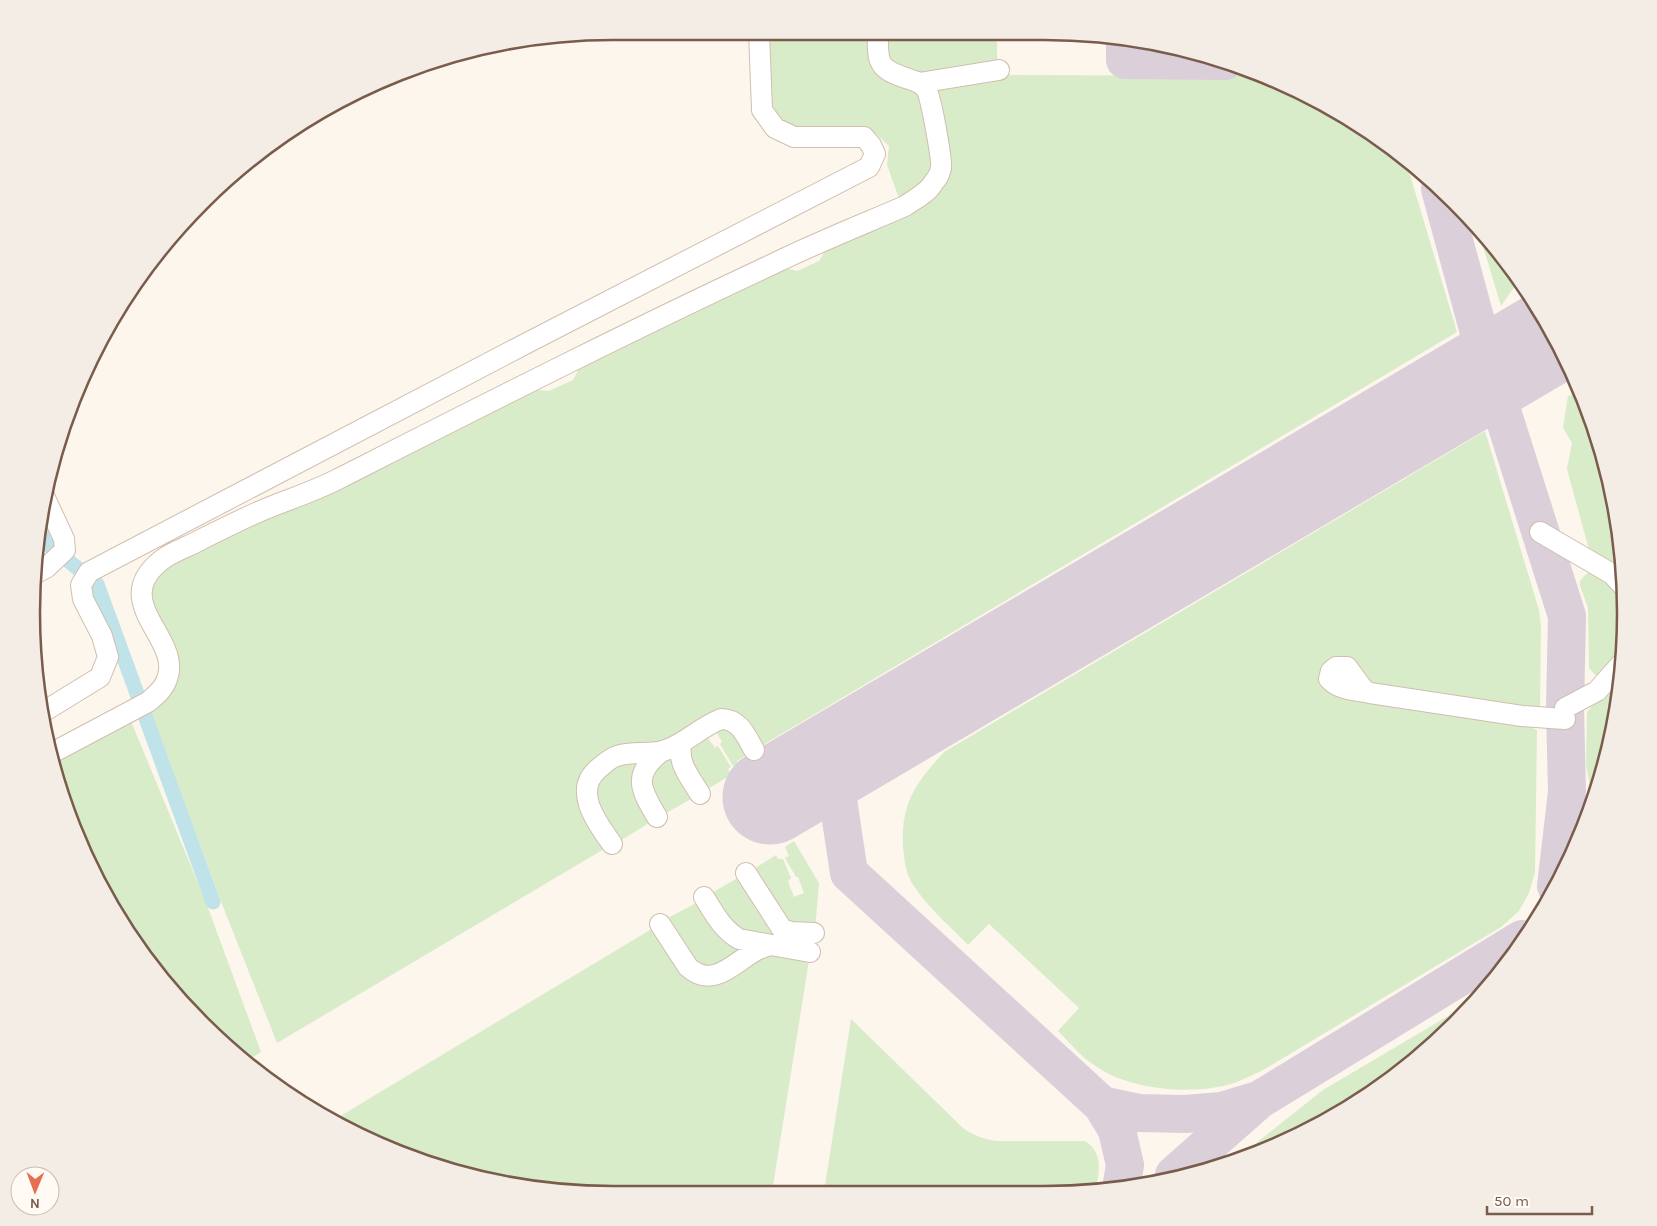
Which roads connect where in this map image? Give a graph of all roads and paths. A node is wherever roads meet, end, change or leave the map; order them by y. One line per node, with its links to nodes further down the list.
1 (760, 40): 11 (street)
2 (878, 40): 4 (street)
3 (999, 70): 4 (street)
4 (919, 83): 13 (street)
5 (50, 508): 7 (street)
6 (1540, 532): 8 (street)
7 (42, 570)
8 (1616, 578)
9 (1614, 672): 10 (street)
10 (1370, 693)
11 (48, 709)
12 (682, 742): 14 (street); 15 (street); 16 (street)
13 (57, 750)
14 (754, 750)
15 (662, 751): 17 (street); 18 (street)
16 (700, 794)
17 (657, 817)
18 (612, 844)
19 (746, 873): 22 (street)
20 (704, 897): 22 (street)
21 (660, 924): 22 (street)
22 (771, 945)

